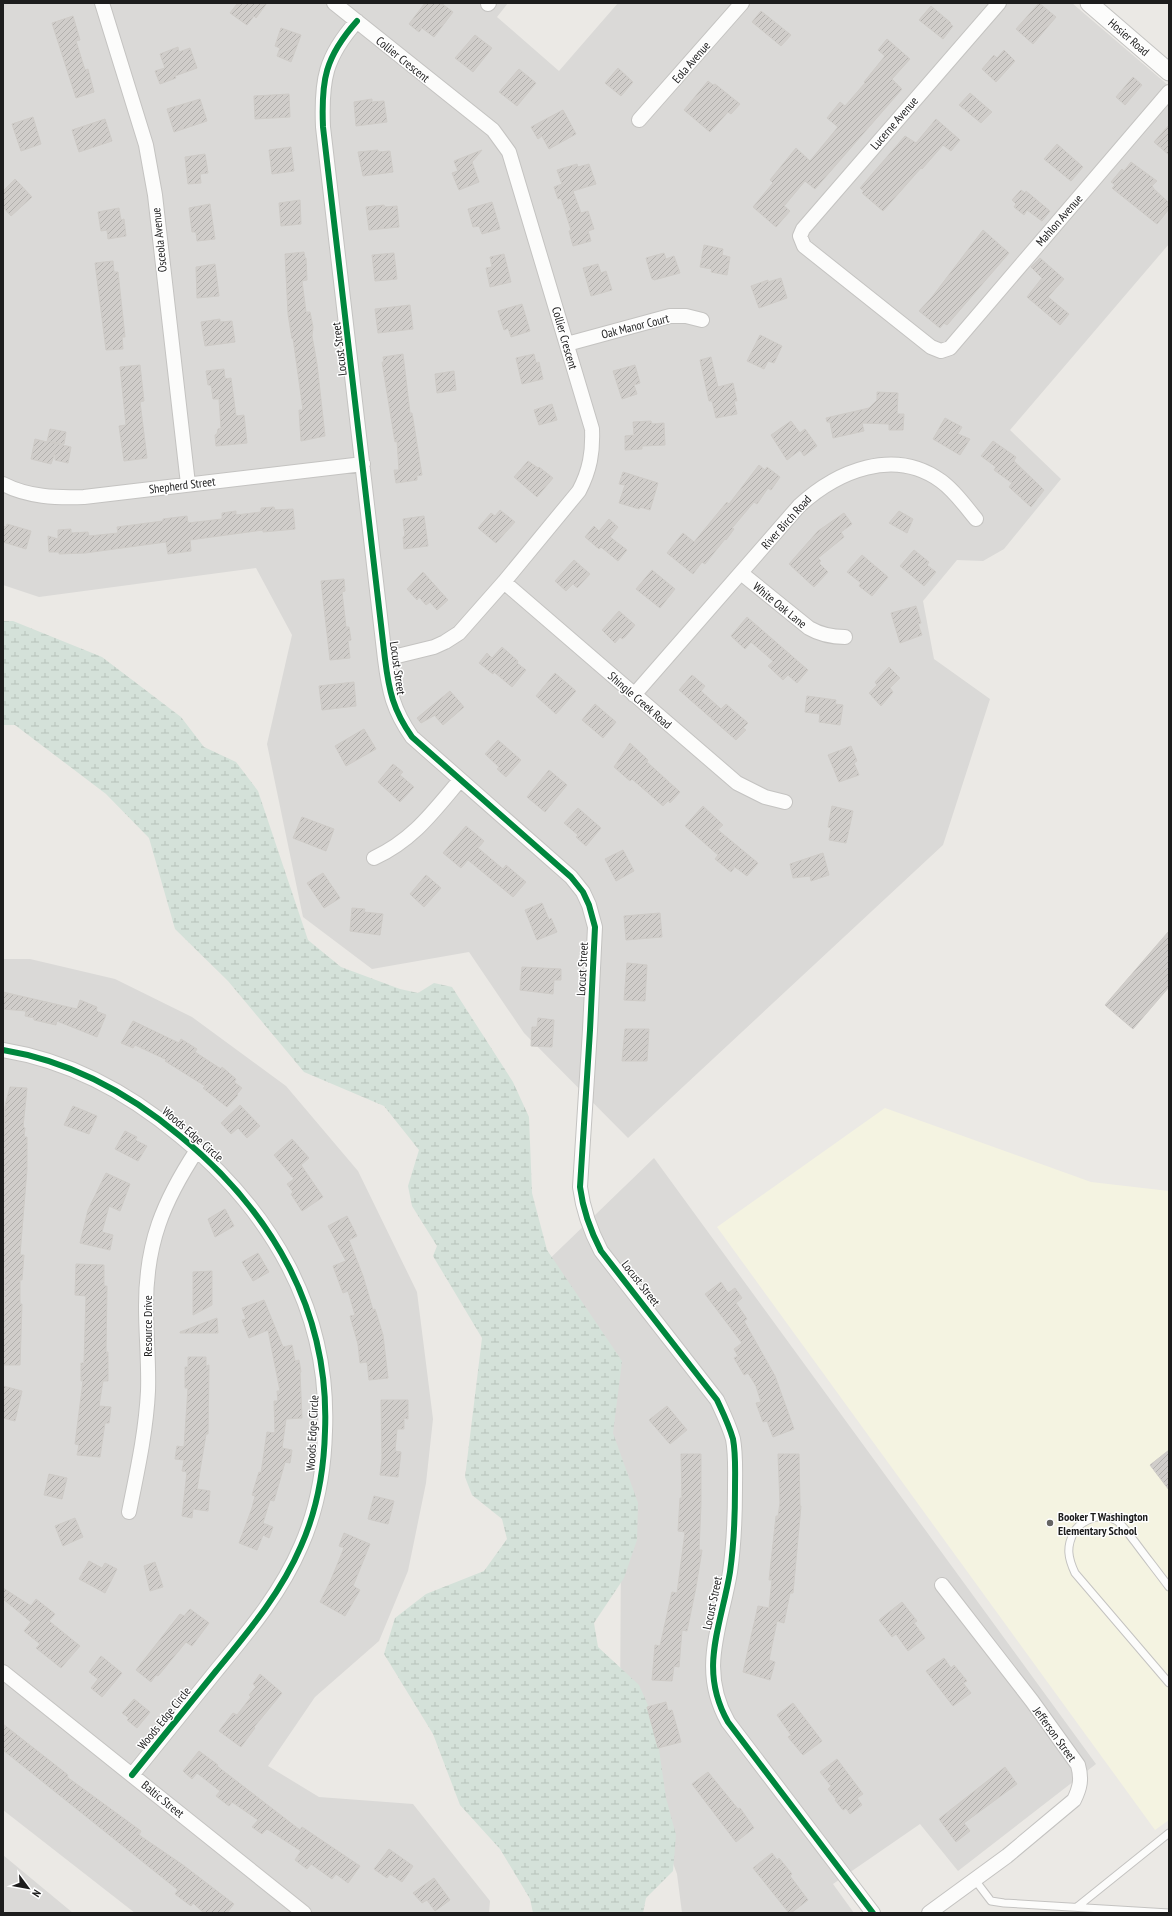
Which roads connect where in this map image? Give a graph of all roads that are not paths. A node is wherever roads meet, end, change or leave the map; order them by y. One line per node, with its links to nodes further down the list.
1 (102, 3): 15 (street, Osceola Avenue)
2 (334, 3): 6 (street, Collier Crescent)
3 (742, 3): 9 (street, Eola Avenue)
4 (998, 3): 12 (street, Lucerne Avenue)
5 (1089, 3): 7 (street, Hosier Road)
6 (357, 21): 11 (street, Collier Crescent); 13 (street, Locust Street)
7 (1169, 72)
8 (1169, 92): 12 (street, Mahlon Avenue)
9 (639, 120)
10 (702, 320): 11 (street, Oak Manor Court)
11 (567, 344): 18 (street, Collier Crescent)
12 (950, 348)
13 (363, 464): 15 (street, Shepherd Street); 20 (street, Locust Street)
14 (3, 484): 15 (street, Shepherd Street)
15 (188, 484)
16 (976, 519): 17 (street, River Birch Road)
17 (741, 573): 19 (street, White Oak Lane); 21 (street, River Birch Road)
18 (504, 582): 20 (street, Collier Crescent); 21 (street, Shingle Creek Road)
19 (845, 637)
20 (385, 659): 22 (street, Locust Street)
21 (634, 695): 23 (street, Shingle Creek Road)
22 (460, 780): 24 (street); 37 (street, Locust Street)
23 (785, 802)
24 (374, 858)
25 (3, 1050): 26 (street, Woods Edge Circle)
26 (197, 1150): 27 (street, Resource Drive); 32 (street, Woods Edge Circle)
27 (129, 1512)
28 (942, 1585): 34 (street, Jefferson Street)
29 (1169, 1586): 31 (lane)
30 (3, 1672): 32 (street, Baltic Street)
31 (1169, 1683)
32 (132, 1775): 36 (street, Baltic Street)
33 (1169, 1833): 35 (lane)
34 (975, 1880): 35 (lane); 38 (street, Jefferson Street)
35 (1077, 1907): 39 (lane)
36 (304, 1913)
37 (873, 1913)
38 (929, 1913)
39 (1169, 1913)

